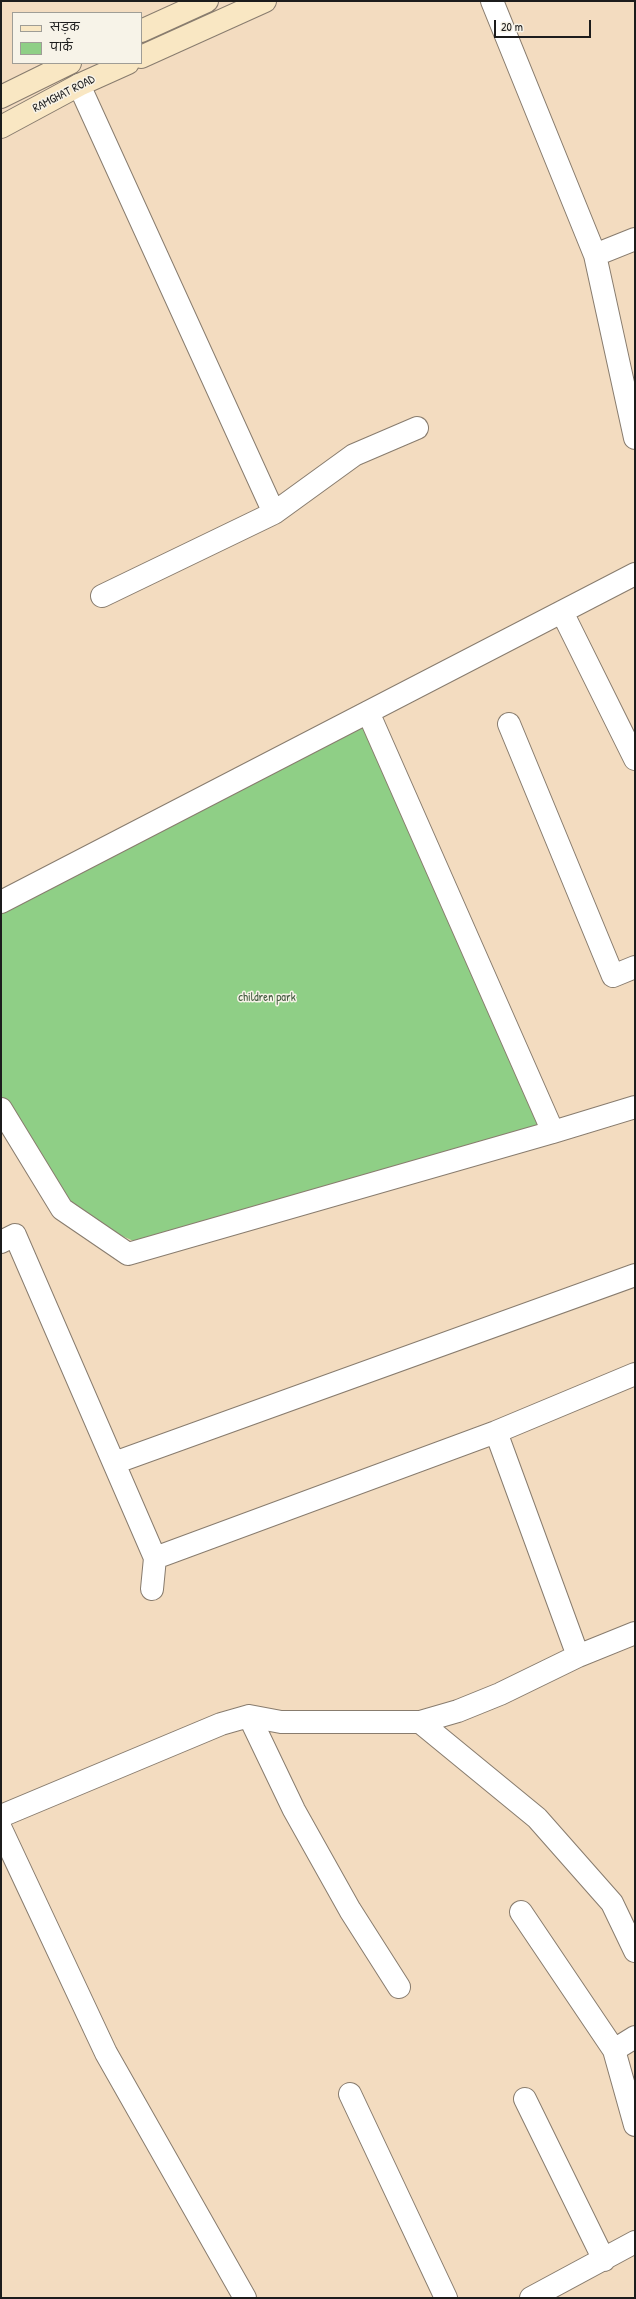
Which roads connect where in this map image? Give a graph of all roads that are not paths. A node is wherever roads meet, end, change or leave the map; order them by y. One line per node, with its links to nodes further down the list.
1 (207, 1): 4 (main road)
2 (266, 1): 5 (main road)
3 (492, 1): 12 (street)
4 (142, 31)
5 (142, 57)
6 (68, 64): 9 (main road, RAMGHAT ROAD)
7 (126, 64): 8 (main road, RAMGHAT ROAD)
8 (79, 85): 10 (main road, RAMGHAT ROAD); 15 (street)
9 (1, 97)
10 (1, 127)
11 (635, 239): 12 (street)
12 (595, 255): 14 (street)
13 (417, 428): 15 (street)
14 (635, 438)
15 (274, 513): 17 (street)
16 (635, 574): 18 (street)
17 (102, 596)
18 (562, 612): 19 (street); 21 (street)
19 (368, 712): 22 (street); 26 (street)
20 (509, 724): 23 (street)
21 (635, 759)
22 (1, 902)
23 (635, 966)
24 (635, 1107): 26 (street)
25 (1, 1108): 26 (street)
26 (553, 1132)
27 (1, 1242): 31 (street)
28 (635, 1275): 31 (street)
29 (635, 1374): 30 (street)
30 (496, 1432): 32 (street); 35 (street)
31 (114, 1463): 32 (street)
32 (155, 1558): 33 (street)
33 (152, 1589)
34 (635, 1633): 35 (street)
35 (578, 1656): 37 (street)
36 (249, 1716): 37 (street); 38 (street); 42 (street)
37 (420, 1722): 41 (street)
38 (1, 1816)
39 (1, 1829): 50 (street)
40 (521, 1912): 44 (street)
41 (635, 1951)
42 (399, 1987)
43 (635, 2037): 44 (street)
44 (614, 2050): 47 (street)
45 (350, 2094): 51 (street)
46 (525, 2099): 49 (street)
47 (635, 2125)
48 (635, 2242): 49 (street)
49 (604, 2260): 52 (street)
50 (245, 2298)
51 (446, 2298)
52 (532, 2298)

